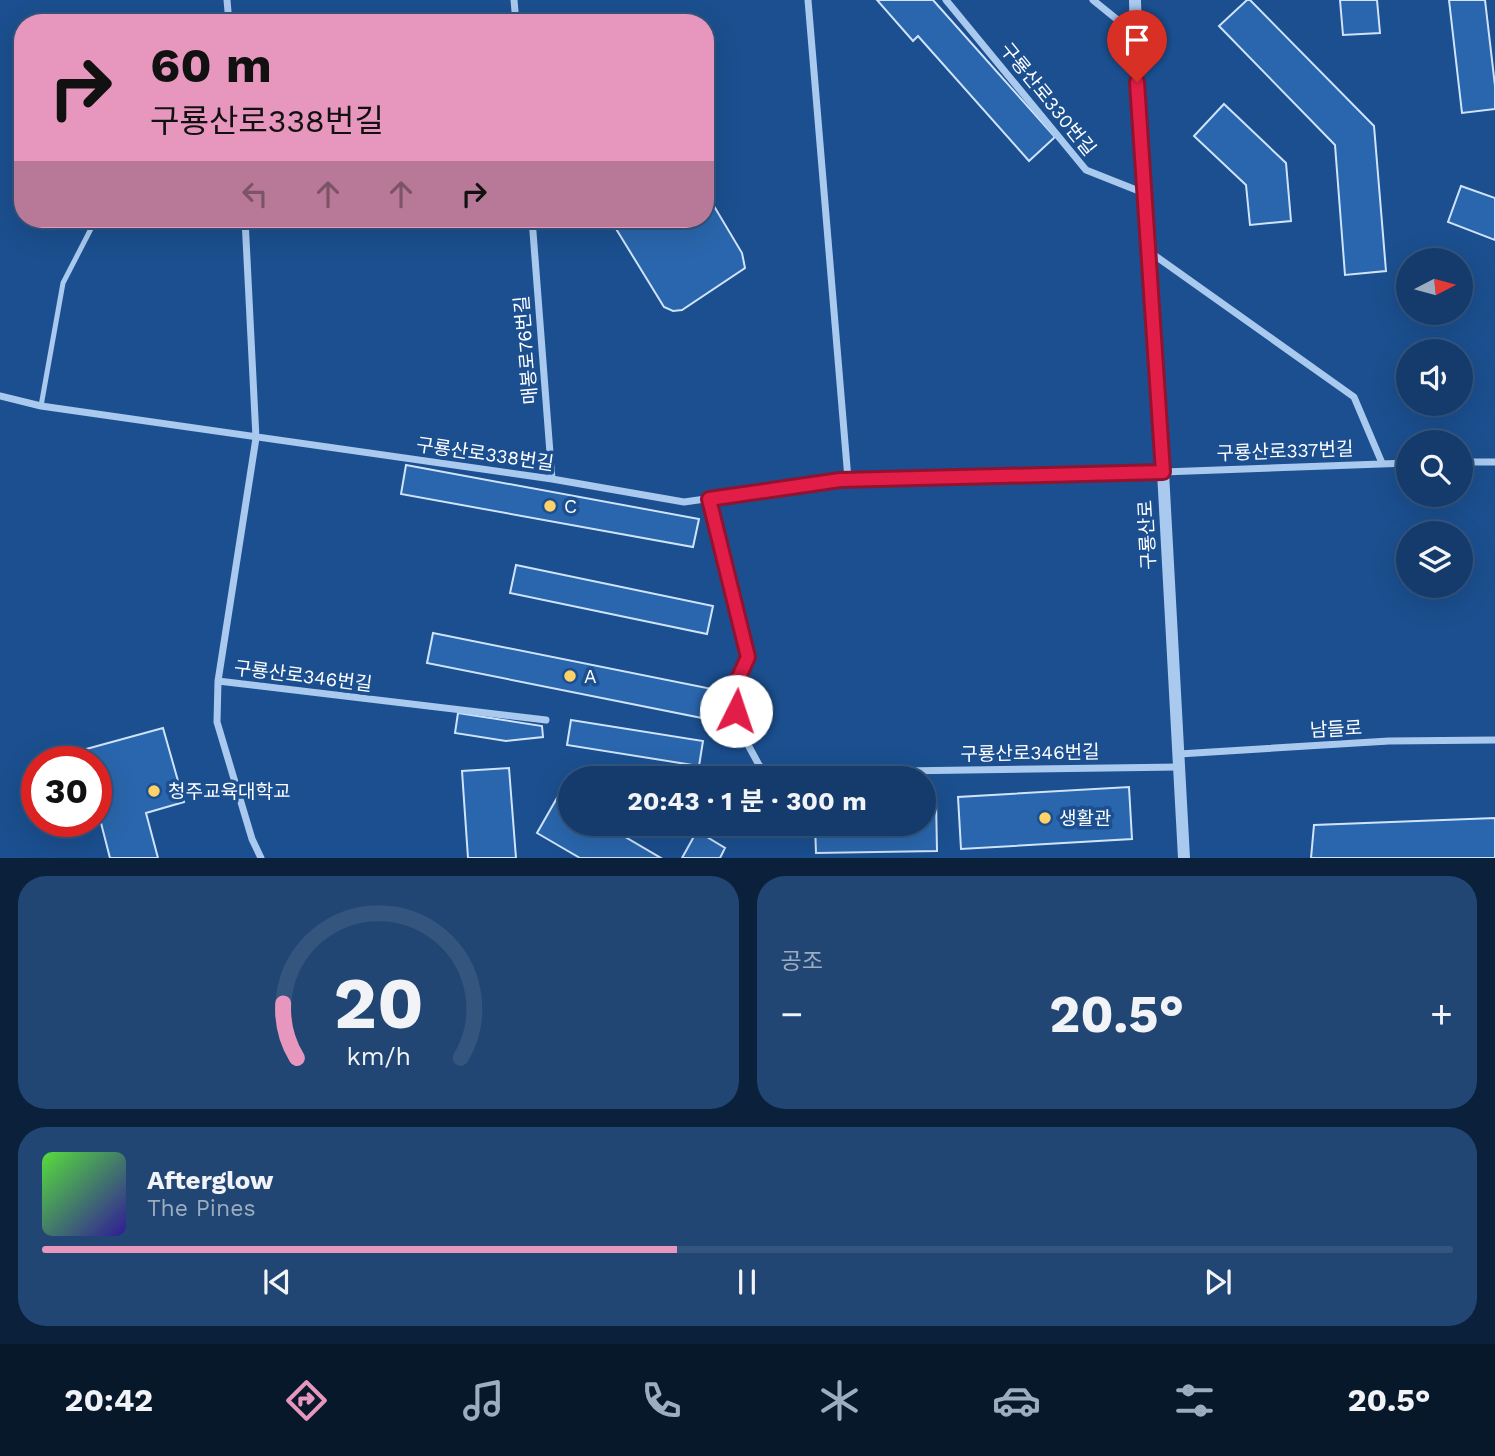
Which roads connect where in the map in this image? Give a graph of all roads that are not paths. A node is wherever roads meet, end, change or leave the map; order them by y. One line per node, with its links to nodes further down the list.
1 (808, 0): 20 (street)
2 (946, 0): 6 (street, 구룡산로330번길)
3 (1093, 0): 5 (street)
4 (1135, 0): 5 (street, 구룡산로)
5 (1135, 34): 6 (street, 구룡산로)
6 (1144, 193): 10 (street, 구룡산로)
7 (92, 228): 12 (lane)
8 (245, 228): 13 (street)
9 (532, 228): 19 (street, 매봉로76번길)
10 (1147, 250): 16 (street); 18 (street, 구룡산로)
11 (0, 396): 12 (street, 구룡산로338번길)
12 (41, 405): 13 (street, 구룡산로338번길)
13 (256, 438): 19 (street, 구룡산로338번길); 22 (street, 구룡산로346번길)
14 (1473, 462): 15 (street)
15 (1495, 462)
16 (1382, 463): 17 (street, 구룡산로337번길); 18 (street, 구룡산로337번길)
17 (1396, 463)
18 (1163, 472): 20 (street, 구룡산로338번길); 25 (street, 구룡산로)
19 (552, 479): 21 (street, 구룡산로338번길)
20 (848, 479): 21 (street, 구룡산로338번길)
21 (709, 499): 25 (street, 구룡산로346번길)
22 (218, 681): 23 (street, 구룡산로346번길); 26 (street)
23 (546, 720)
24 (1495, 740): 25 (street, 남들로)
25 (1179, 760): 27 (street, 구룡산로)
26 (261, 858)
27 (1184, 858)

